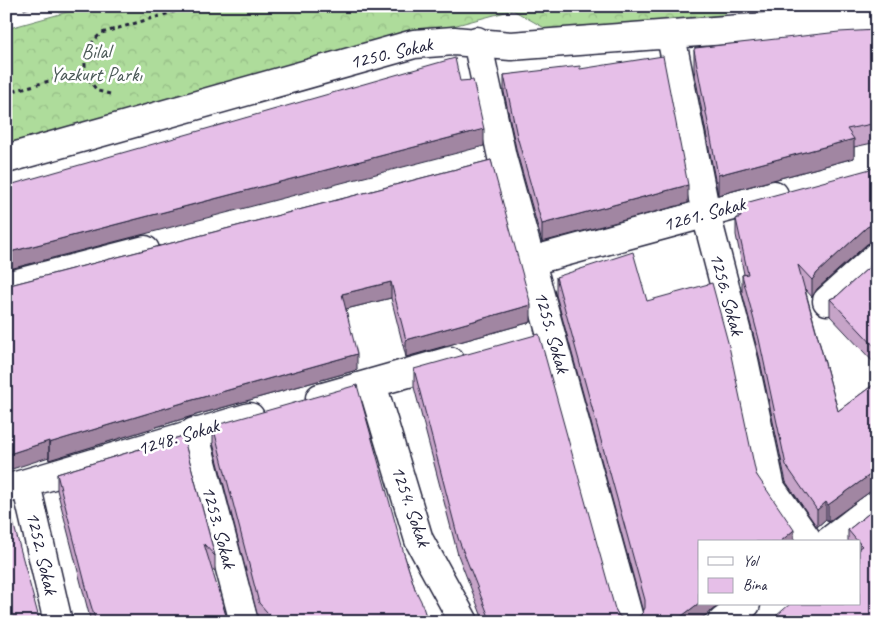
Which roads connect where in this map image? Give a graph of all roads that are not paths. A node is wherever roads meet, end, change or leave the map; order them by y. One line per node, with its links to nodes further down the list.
1 (791, 16): 2 (street, 1250. Sokak); 3 (street, 1250. Sokak)
2 (877, 24)
3 (670, 36): 4 (street, 1250. Sokak); 9 (street, 1256. Sokak)
4 (477, 41): 5 (street, 1255. Sokak); 6 (street, 1250. Sokak)
5 (502, 157): 7 (street); 12 (street, 1255. Sokak)
6 (6, 159)
7 (474, 164)
8 (801, 188): 9 (street, 1261. Sokak)
9 (706, 214): 12 (street, 1261. Sokak); 22 (street, 1256. Sokak)
10 (168, 244): 13 (street)
11 (877, 256): 14 (street)
12 (531, 261): 15 (street, 1255. Sokak)
13 (6, 286)
14 (826, 301)
15 (552, 332): 16 (street); 28 (street, 1255. Sokak)
16 (524, 340)
17 (477, 354): 18 (street, 1248. Sokak)
18 (372, 384): 19 (street, 1248. Sokak); 27 (street, 1254. Sokak)
19 (194, 432): 20 (street, 1248. Sokak); 26 (street, 1253. Sokak)
20 (16, 487): 25 (street, 1252. Sokak)
21 (877, 504): 23 (street)
22 (808, 540)
23 (831, 540)
24 (743, 606): 29 (street)
25 (58, 622)
26 (244, 622)
27 (464, 622)
28 (630, 622)
29 (722, 622)

